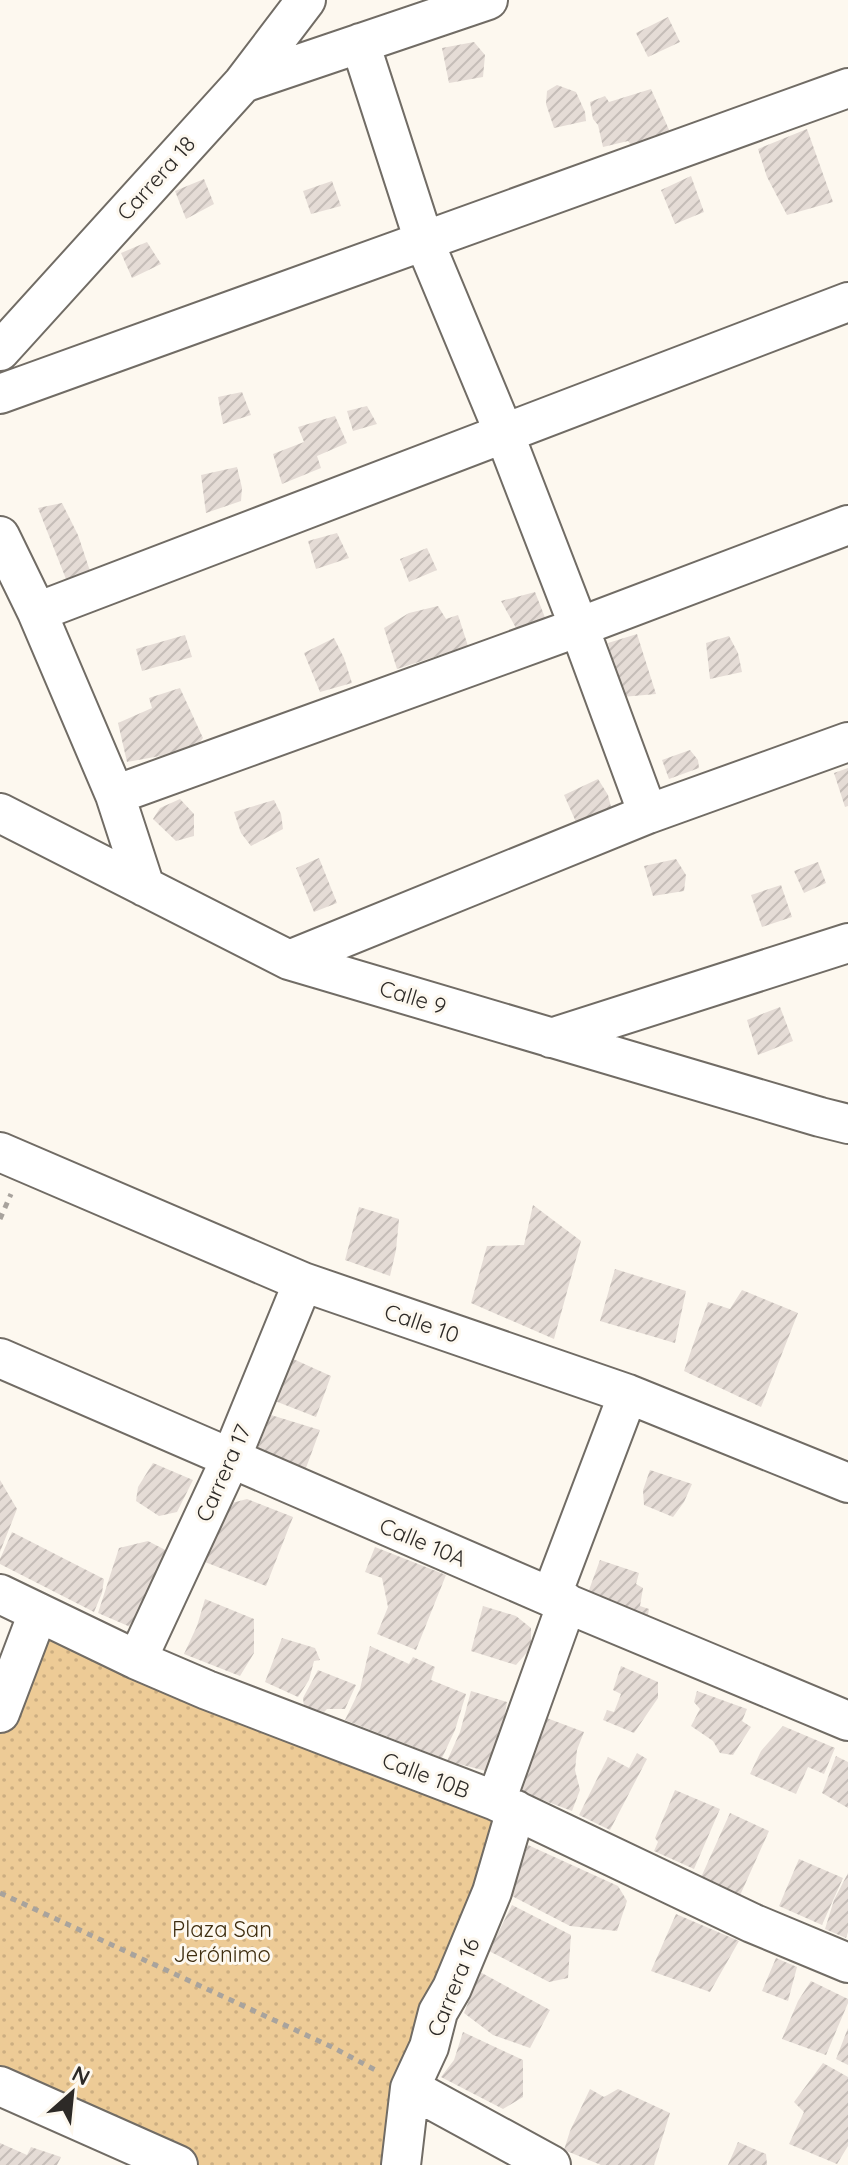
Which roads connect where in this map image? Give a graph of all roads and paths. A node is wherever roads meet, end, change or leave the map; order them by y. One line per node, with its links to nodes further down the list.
1 (306, 0): 4 (street, Carrera 18)
2 (488, 0): 3 (street)
3 (360, 43): 4 (street); 6 (street)
4 (243, 83): 8 (street, Carrera 18)
5 (848, 88): 6 (street)
6 (424, 241): 9 (street); 10 (street)
7 (848, 302): 10 (street)
8 (0, 351)
9 (0, 394)
10 (504, 433): 13 (street); 14 (street)
11 (848, 525): 14 (street)
12 (0, 536): 13 (street)
13 (37, 612): 16 (street)
14 (579, 627): 16 (street); 18 (street)
15 (848, 742): 18 (street)
16 (115, 795): 19 (street)
17 (0, 813): 19 (street, Calle 9)
18 (648, 814): 21 (street)
19 (145, 887): 21 (street, Calle 9)
20 (848, 943): 22 (street)
21 (289, 960): 22 (street, Calle 9)
22 (551, 1038): 23 (street, Calle 9)
23 (848, 1124)
24 (0, 1152): 25 (street, Calle 10)
25 (303, 1282): 27 (street, Calle 10); 28 (street, Carrera 17)
26 (0, 1358): 28 (street, Calle 10A)
27 (628, 1394): 29 (street, Calle 10); 31 (street, Carrera 16)
28 (231, 1458): 31 (street, Calle 10A); 33 (street, Carrera 17)
29 (848, 1483)
30 (0, 1594): 32 (street, Calle 10B)
31 (559, 1600): 35 (street, Calle 10A); 36 (street, Carrera 16)
32 (38, 1613): 33 (street, Calle 10B); 34 (street)
33 (137, 1660): 36 (street, Calle 10B)
34 (0, 1713)
35 (848, 1721)
36 (506, 1806): 38 (street, Calle 10B); 40 (street, Carrera 16)
37 (0, 1893): 40 (path)
38 (848, 1963)
39 (0, 2086): 41 (street)
40 (410, 2088): 42 (street, Carrera 16); 43 (street)
41 (178, 2165)
42 (401, 2165)
43 (551, 2165)

